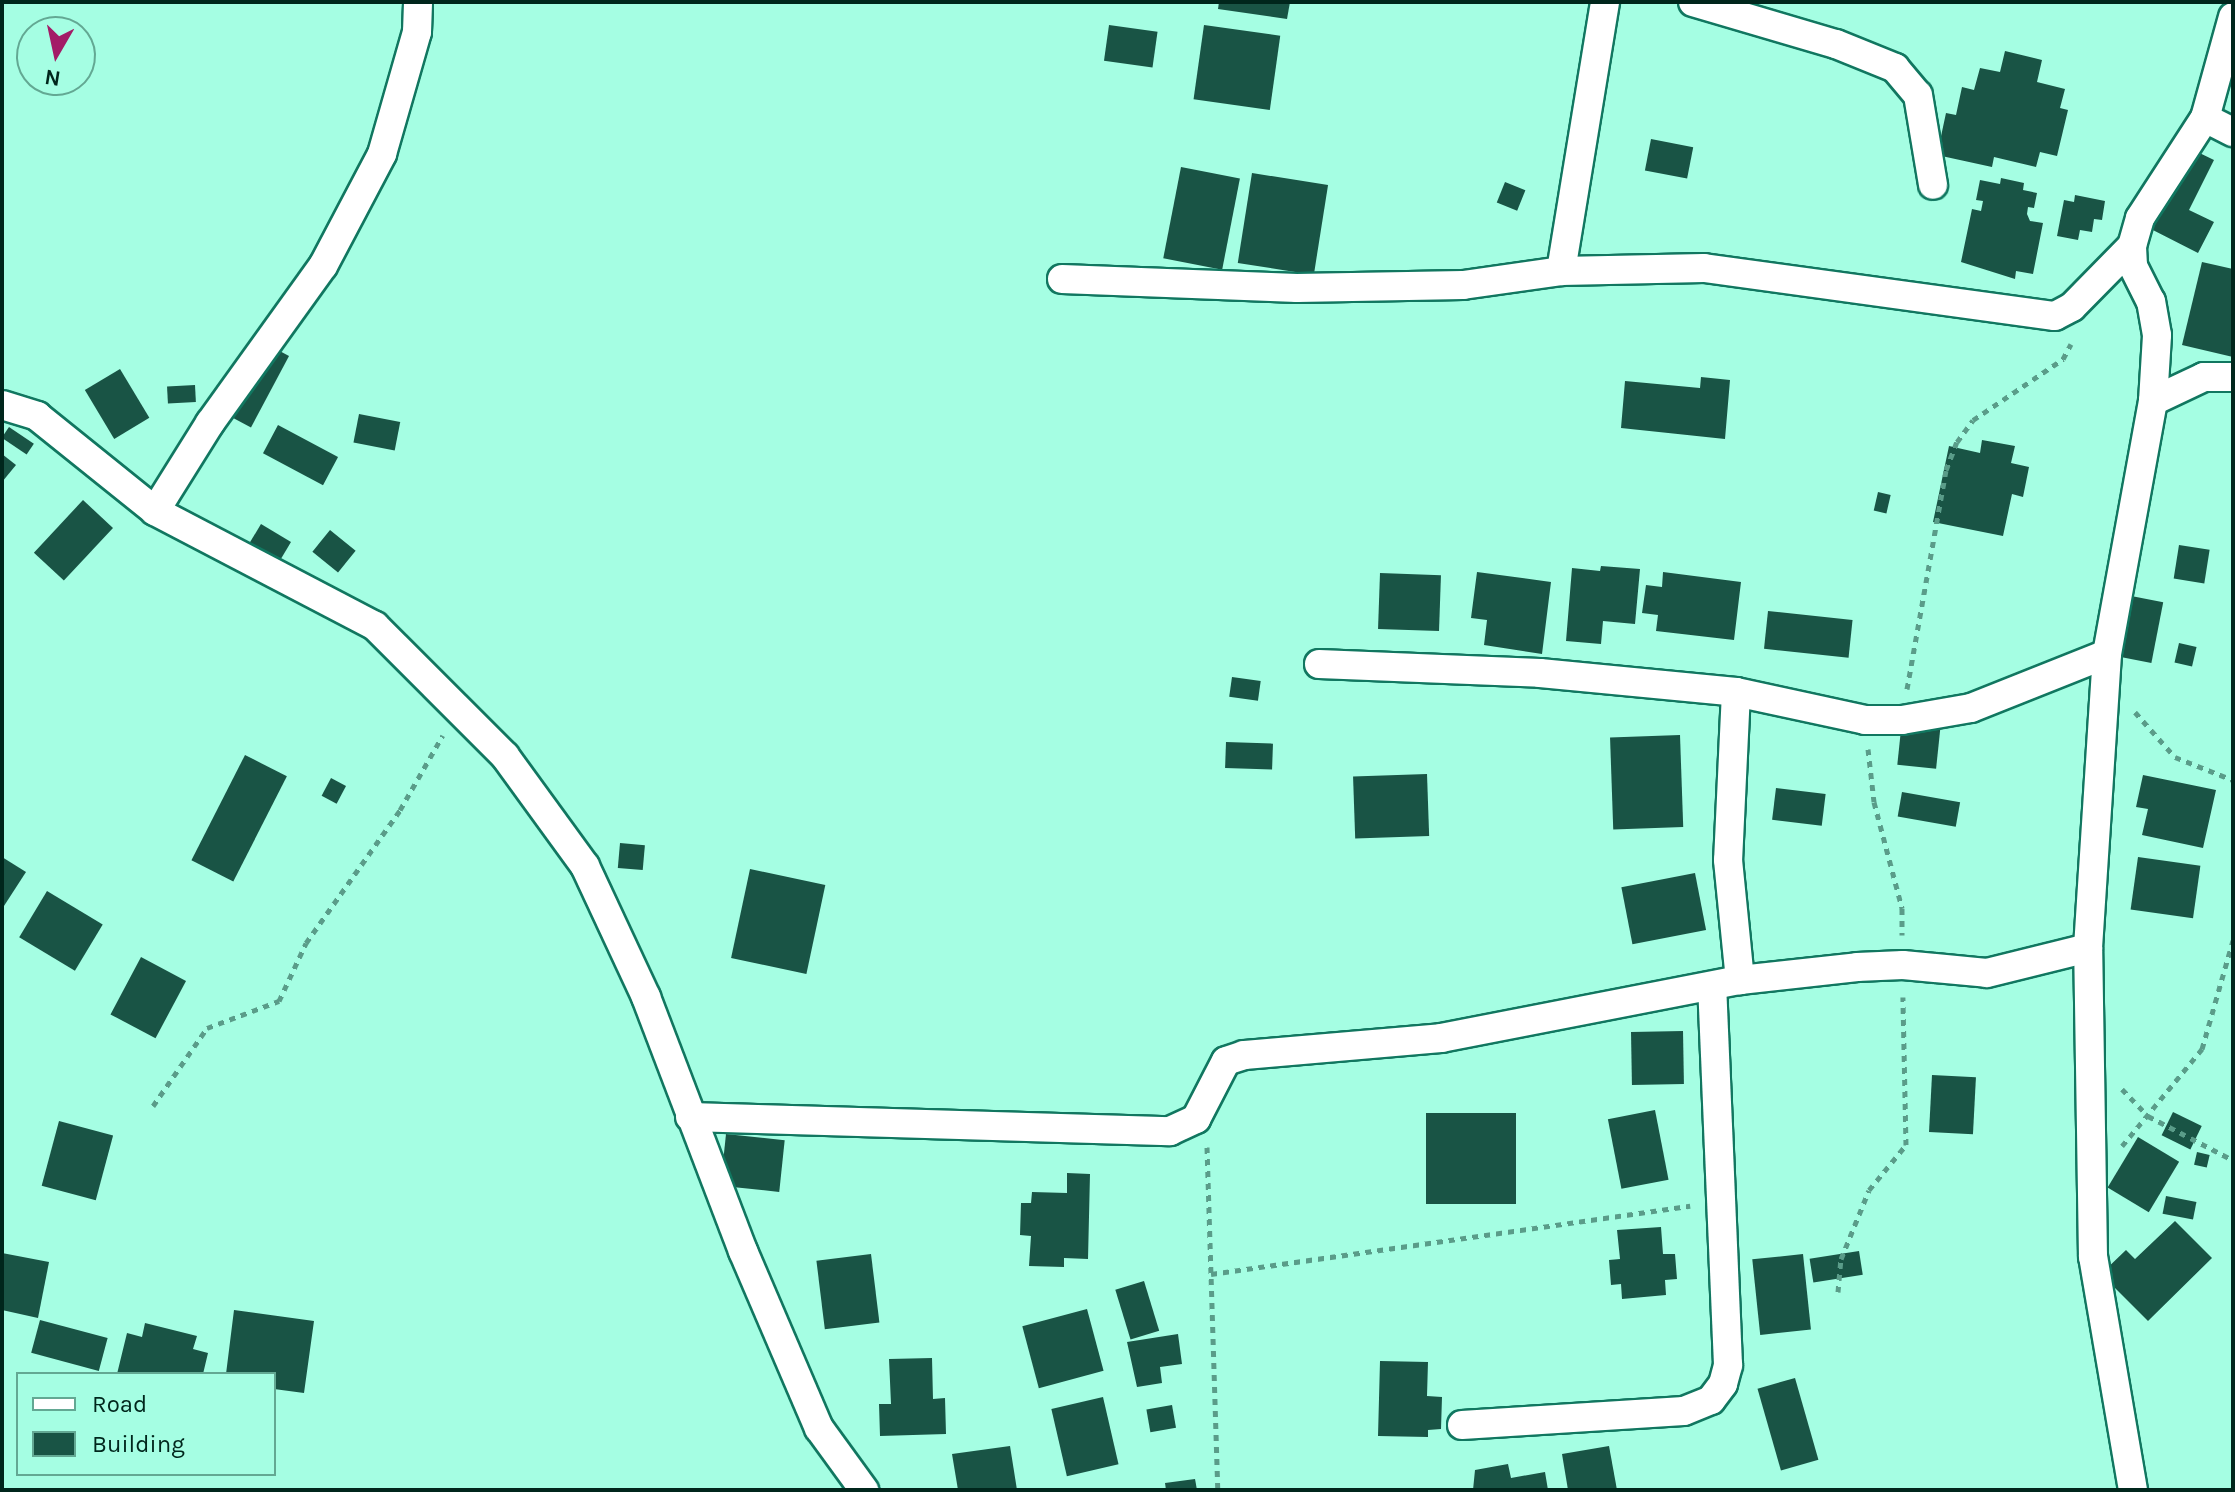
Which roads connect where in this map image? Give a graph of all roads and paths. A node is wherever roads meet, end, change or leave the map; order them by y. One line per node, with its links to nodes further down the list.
1 (418, 2): 15 (street)
2 (1605, 2): 9 (street)
3 (1693, 2): 7 (street)
4 (2233, 17): 5 (street)
5 (2205, 118): 6 (street); 8 (street)
6 (2233, 132)
7 (1933, 185)
8 (2132, 246): 11 (street); 13 (street)
9 (1561, 271): 10 (street); 11 (street)
10 (1062, 279)
11 (2072, 307): 21 (path)
12 (2233, 377): 13 (street)
13 (2153, 401): 17 (street)
14 (2, 405): 15 (street)
15 (155, 511): 19 (street)
16 (1319, 664): 18 (street)
17 (2106, 666): 21 (street); 22 (path); 24 (street)
18 (1736, 692): 20 (street); 26 (street)
19 (459, 707): 29 (path); 32 (street)
20 (1865, 720): 21 (street); 25 (path)
21 (1902, 720)
22 (2233, 780)
23 (2233, 940): 31 (path)
24 (2088, 948): 25 (street); 28 (street)
25 (1903, 965): 26 (street); 36 (path)
26 (1740, 980): 27 (street)
27 (1712, 988): 30 (street); 34 (street)
28 (2090, 1052): 31 (path); 40 (street)
29 (153, 1106)
30 (1205, 1106): 32 (street); 35 (path)
31 (2148, 1116): 33 (path)
32 (690, 1117): 38 (street)
33 (2233, 1160)
34 (1719, 1202): 35 (path); 37 (street)
35 (1211, 1274): 39 (path)
36 (1838, 1292)
37 (1462, 1425)
38 (864, 1490)
39 (1218, 1490)
40 (2133, 1490)

